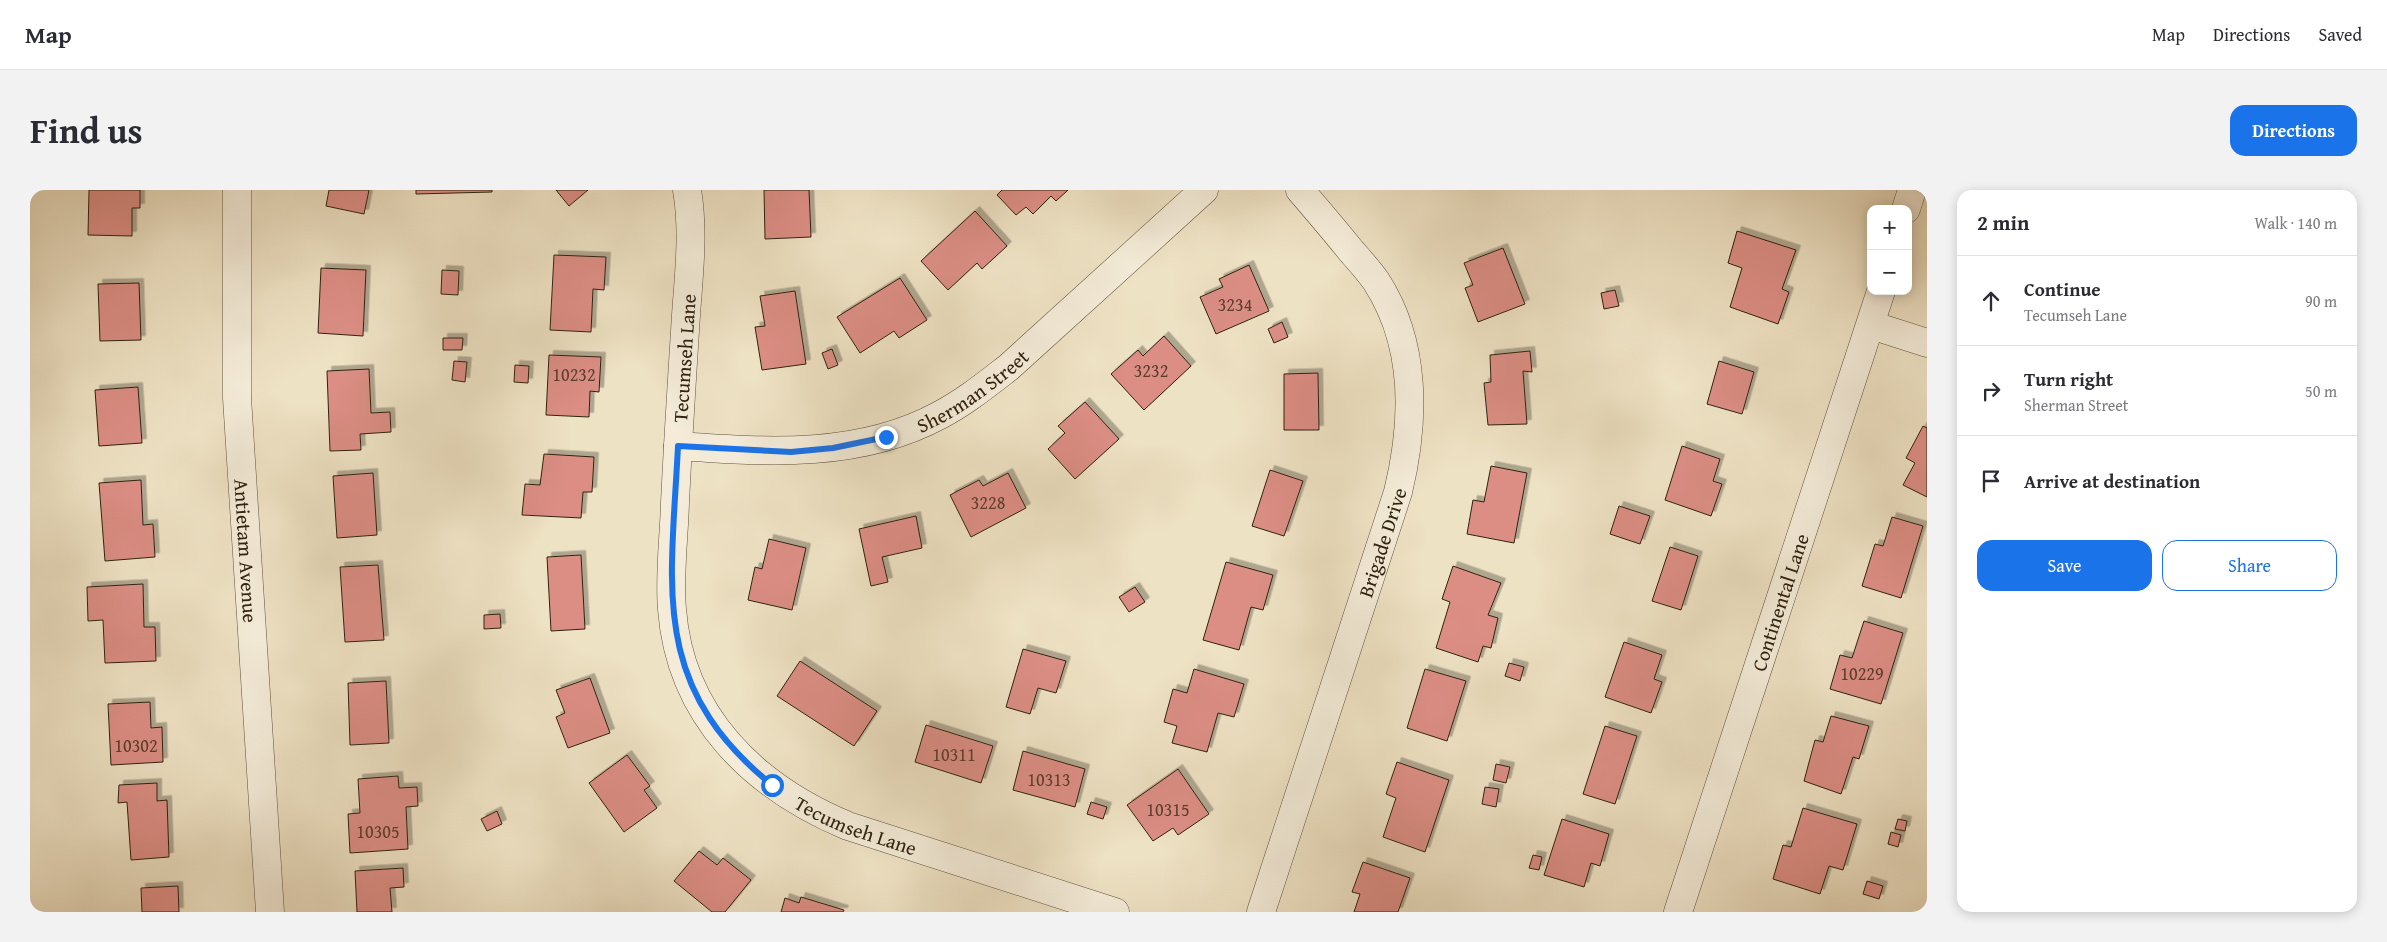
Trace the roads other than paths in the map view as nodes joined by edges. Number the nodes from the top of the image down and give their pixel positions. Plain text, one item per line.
1 (237, 190) edge
2 (687, 190) edge
3 (1204, 190) edge
4 (1300, 190) edge
5 (1912, 190) edge
6 (1907, 205) edge
7 (1880, 295) edge
8 (1871, 325) junction
9 (1927, 343) edge
10 (678, 446) junction
11 (270, 912) edge
12 (1115, 912) edge
13 (1261, 912) edge
14 (1678, 912) edge

1 - 11 street, Antietam Avenue
2 - 10 street, Tecumseh Lane
3 - 10 street, Sherman Street
4 - 13 street, Brigade Drive
5 - 6 street
7 - 8 street, Continental Lane
8 - 9 street
8 - 14 street, Continental Lane
10 - 12 street, Tecumseh Lane

